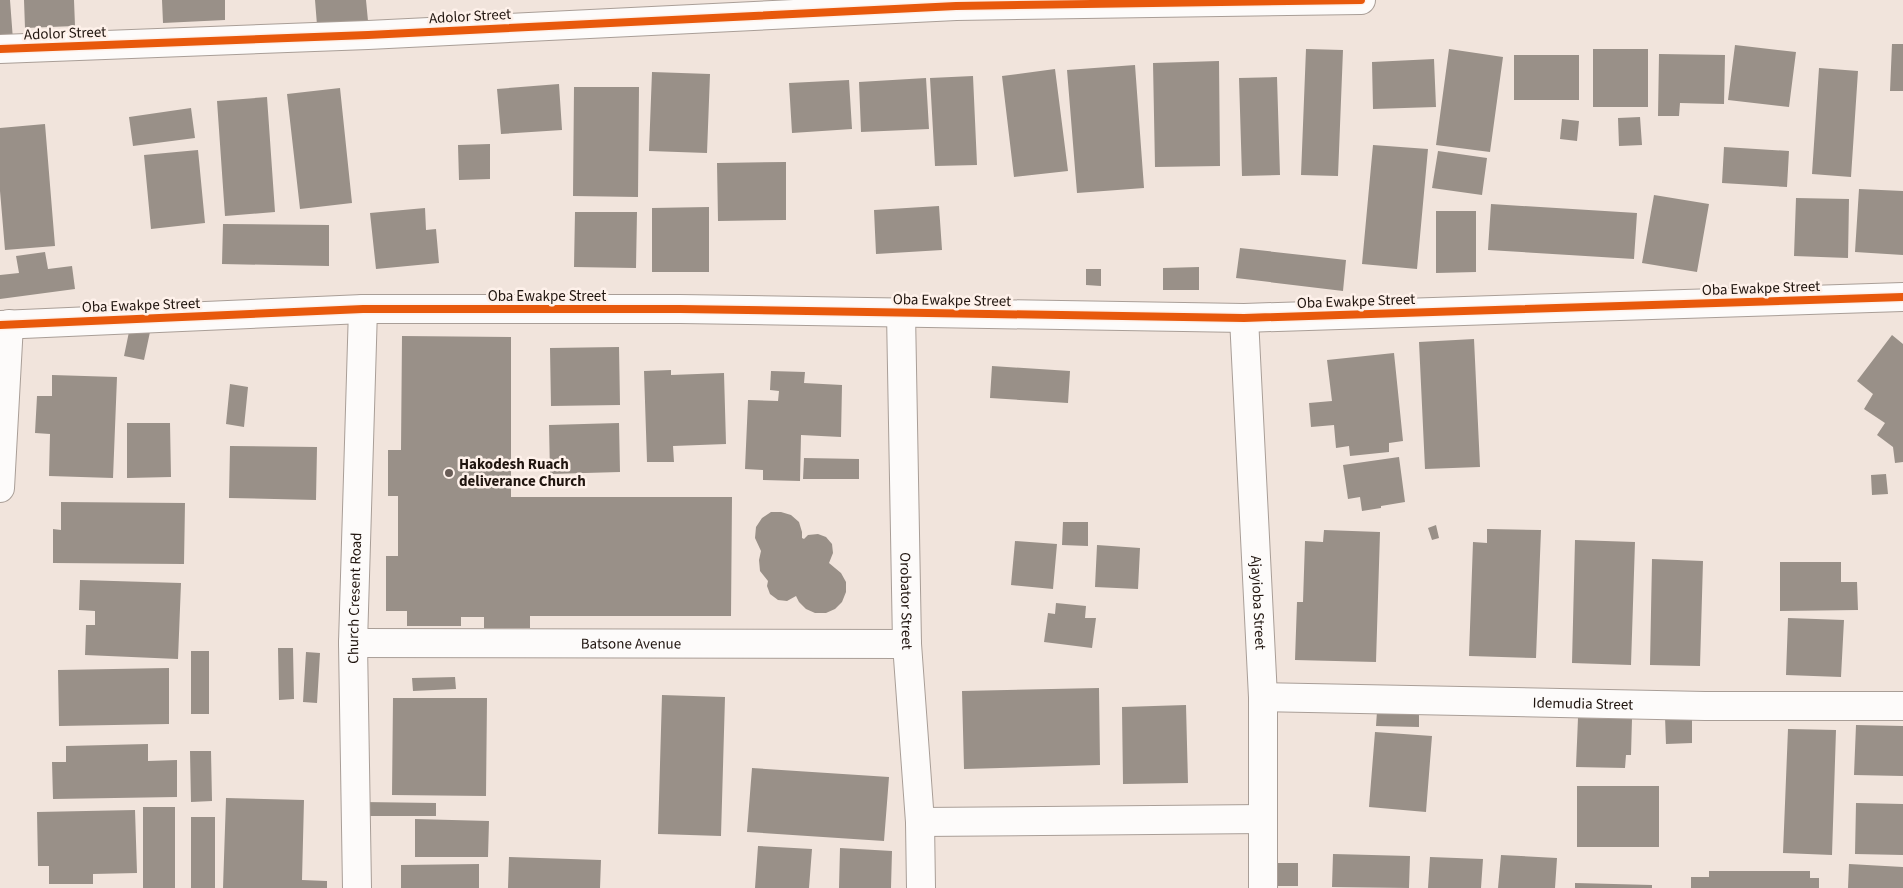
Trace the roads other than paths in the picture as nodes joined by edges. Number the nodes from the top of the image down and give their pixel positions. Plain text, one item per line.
1 (1361, 0) edge
2 (0, 49) edge
3 (1903, 297) edge
4 (363, 309) junction
5 (901, 313) junction
6 (1244, 318) junction
7 (5, 324) edge
8 (0, 488) edge
9 (353, 643) junction
10 (907, 644) junction
11 (1263, 697) junction
12 (1903, 706) edge
13 (1263, 818) junction
14 (920, 822) junction
15 (357, 888) edge
16 (921, 888) edge
17 (1263, 888) edge

1 - 2 street, Adolor Street
3 - 6 street, Oba Ewakpe Street
4 - 5 street, Oba Ewakpe Street
4 - 7 street, Oba Ewakpe Street
4 - 9 street, Church Cresent Road
5 - 6 street, Oba Ewakpe Street
5 - 10 street, Orobator Street
6 - 11 street, Ajayioba Street
7 - 8 street
9 - 10 street, Batsone Avenue
9 - 15 street, Church Cresent Road
10 - 14 street, Orobator Street
11 - 12 street, Idemudia Street
11 - 13 street, Ajayioba Street
13 - 14 street
13 - 17 street, Ajayioba Street
14 - 16 street, Orobator Street

